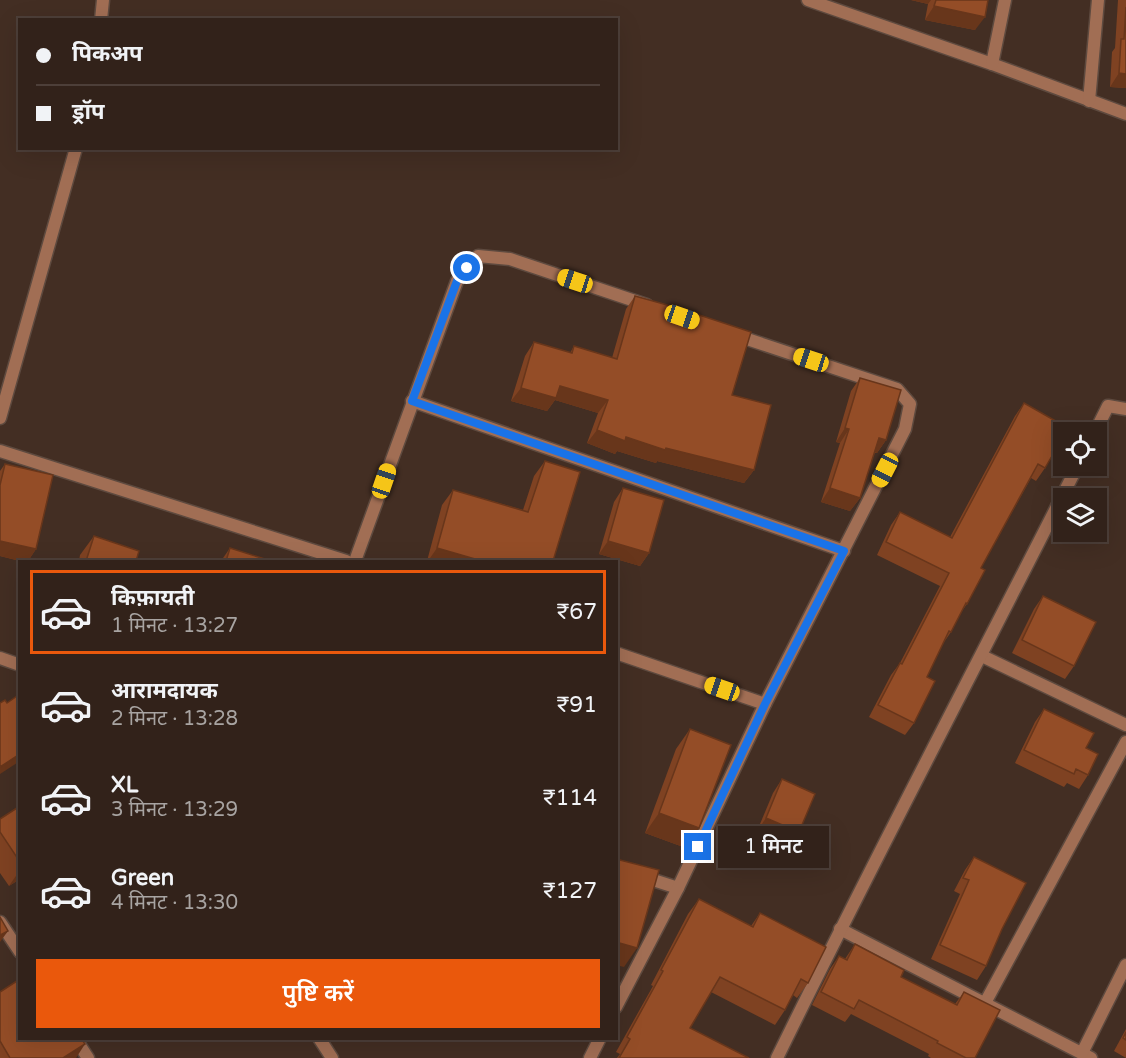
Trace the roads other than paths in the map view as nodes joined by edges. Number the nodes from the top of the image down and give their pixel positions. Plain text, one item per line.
1 (103, 0) edge
2 (808, 0) edge
3 (1005, 0) edge
4 (1098, 0) edge
5 (834, 4) edge
6 (101, 18) edge
7 (992, 64) junction
8 (1089, 101) junction
9 (1126, 114) edge
10 (75, 150) edge
11 (654, 308) edge
12 (720, 330) edge
13 (412, 401) junction
14 (1126, 409) edge
15 (0, 418) edge
16 (1100, 422) edge
17 (0, 451) edge
18 (1072, 476) edge
19 (844, 551) junction
20 (343, 560) edge
21 (355, 560) edge
22 (618, 654) edge
23 (982, 656) junction
24 (0, 658) edge
25 (18, 664) edge
26 (765, 704) junction
27 (1126, 725) edge
28 (1126, 742) edge
29 (618, 869) edge
30 (678, 888) junction
31 (0, 922) edge
32 (840, 929) junction
33 (18, 949) edge
34 (1126, 965) edge
35 (618, 1003) edge
36 (985, 1003) junction
37 (76, 1040) edge
38 (320, 1040) edge
39 (599, 1040) edge
40 (1086, 1056) edge
41 (88, 1058) edge
42 (332, 1058) edge
43 (590, 1058) edge
44 (777, 1058) edge

1 - 6 street
2 - 5 street
3 - 7 street
4 - 8 street
5 - 7 street
7 - 8 street
8 - 9 street
10 - 15 street
11 - 13 street
12 - 19 street
13 - 19 street
13 - 21 street
14 - 16 street
17 - 20 street
18 - 23 street
19 - 26 street
22 - 26 street
23 - 27 street
23 - 32 street
24 - 25 street
26 - 30 street
28 - 36 street
29 - 30 street
30 - 35 street
31 - 33 street
32 - 36 street
32 - 44 street
34 - 40 street
36 - 40 street
37 - 41 street
38 - 42 street
39 - 43 street

